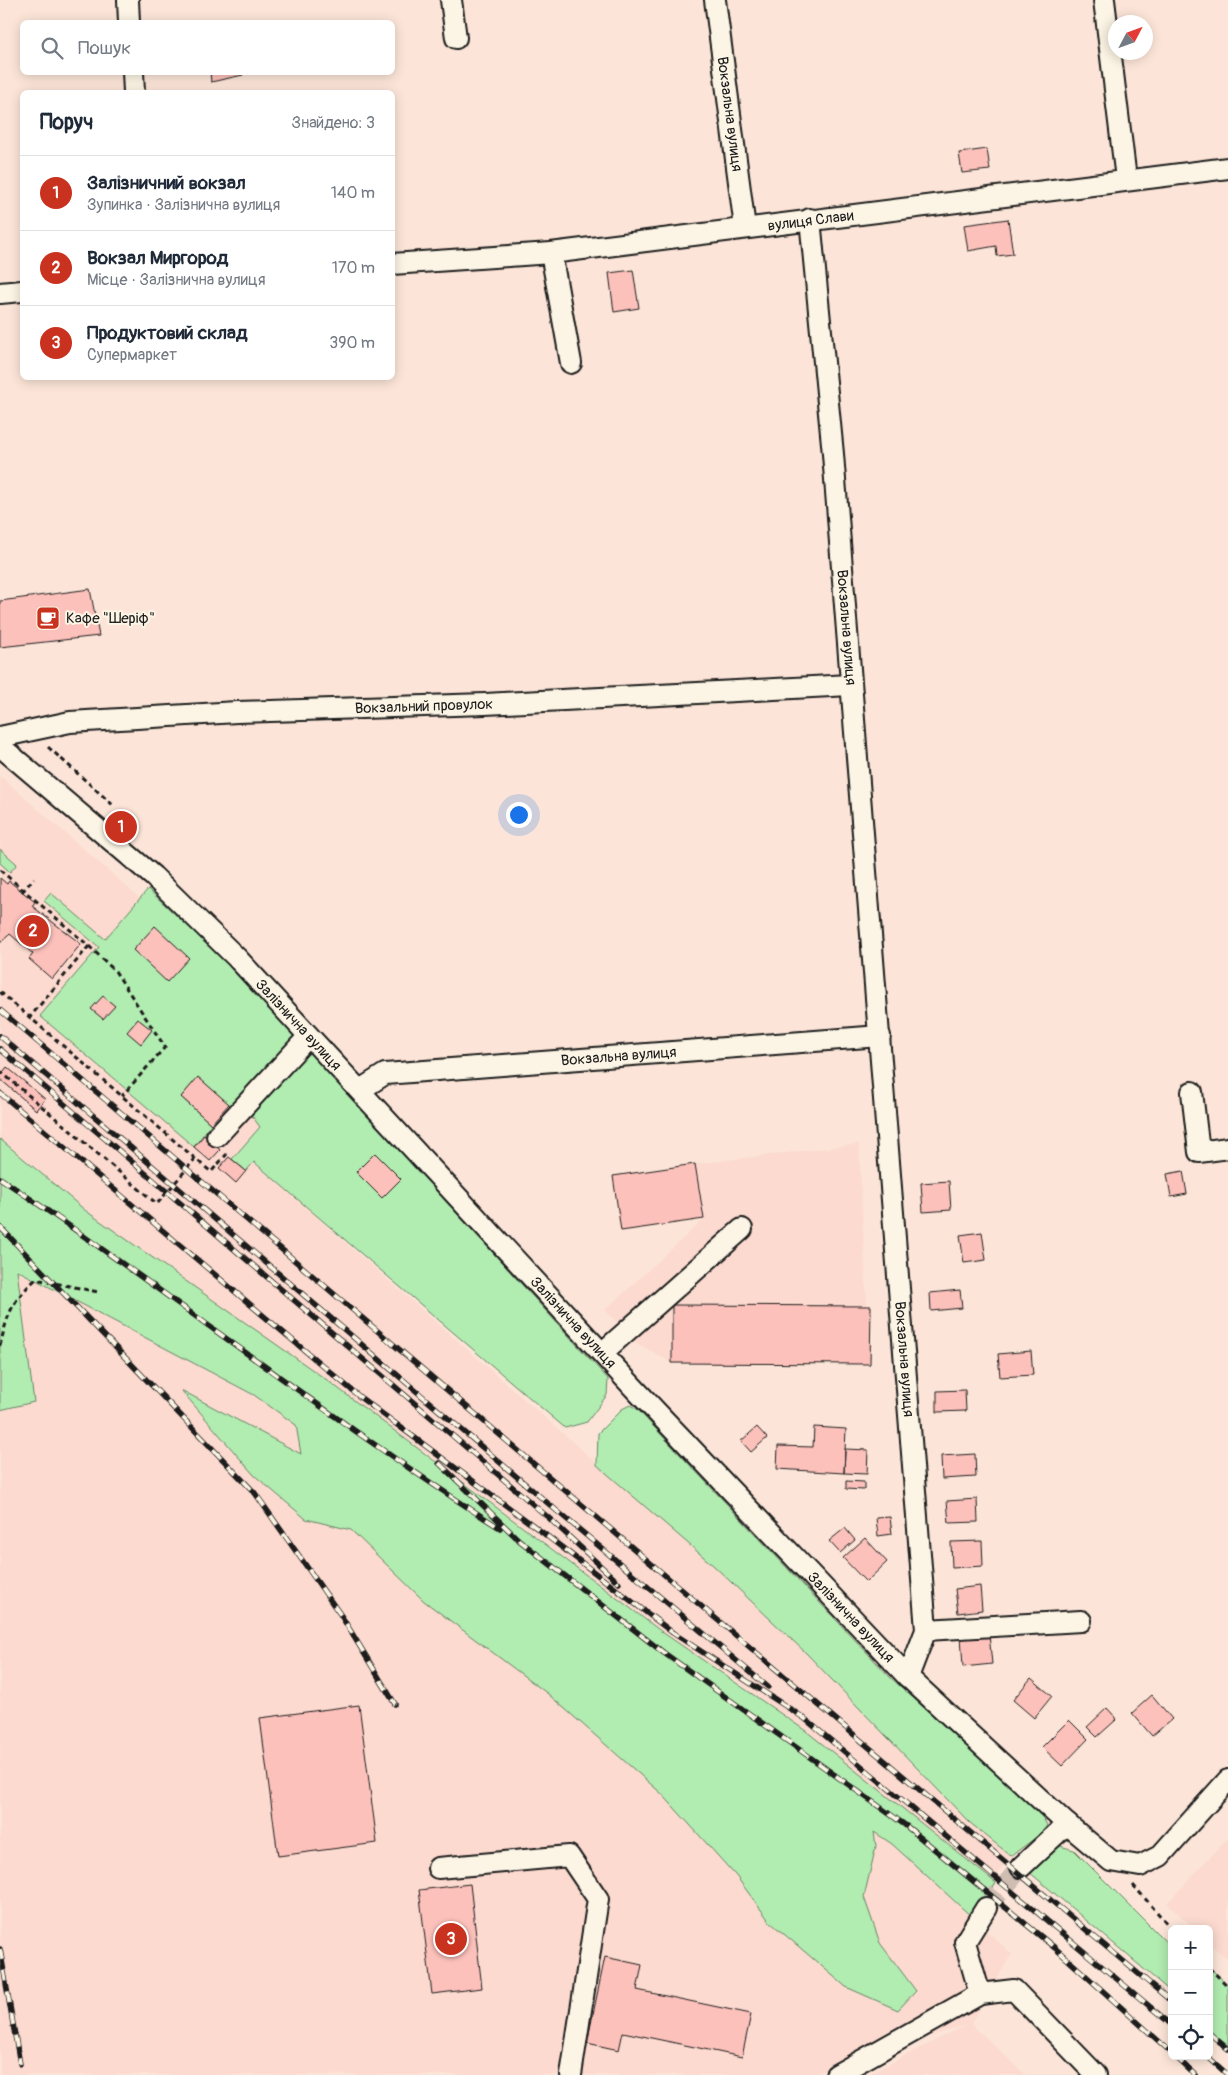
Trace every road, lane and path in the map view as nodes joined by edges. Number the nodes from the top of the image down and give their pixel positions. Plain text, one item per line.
1 (128, 0) edge
2 (452, 0) edge
3 (715, 0) edge
4 (1104, 0) edge
5 (129, 20) edge
6 (456, 38) dead end
7 (133, 75) edge
8 (134, 90) edge
9 (1228, 168) edge
10 (1126, 179) junction
11 (810, 219) junction
12 (745, 228) junction
13 (551, 252) junction
14 (395, 264) edge
15 (20, 292) edge
16 (0, 293) edge
17 (571, 363) dead end
18 (850, 685) junction
19 (24, 733) junction
20 (0, 737) edge
21 (0, 746) edge
22 (113, 805) dead end
23 (0, 870) edge
24 (34, 878) dead end
25 (23, 891) junction
26 (89, 946) junction
27 (0, 992) edge
28 (30, 1017) junction
29 (880, 1036) junction
30 (308, 1037) junction
31 (0, 1071) edge
32 (360, 1090) junction
33 (1192, 1092) dead end
34 (122, 1096) junction
35 (217, 1136) dead end
36 (1228, 1148) edge
37 (742, 1229) dead end
38 (98, 1292) dead end
39 (0, 1346) edge
40 (602, 1353) junction
41 (1080, 1621) dead end
42 (926, 1630) junction
43 (908, 1677) junction
44 (1228, 1780) edge
45 (1067, 1824) junction
46 (1111, 1861) junction
47 (1021, 1867) tunnel mouth
48 (438, 1868) dead end
49 (986, 1908) tunnel mouth
50 (1168, 1925) edge
51 (1211, 1970) edge
52 (1228, 1986) edge
53 (980, 1994) junction
54 (572, 2075) edge
55 (836, 2075) edge
56 (1096, 2075) edge

1 - 5 street
2 - 6 street
3 - 12 street, Вокзальна вулиця
4 - 10 street
7 - 8 street
9 - 10 street, вулиця Слави
10 - 11 street, вулиця Слави
11 - 12 street, вулиця Слави
11 - 18 street, Вокзальна вулиця
12 - 13 street, вулиця Слави
13 - 14 street, вулиця Слави
13 - 17 street
15 - 16 street
18 - 19 street, Вокзальний провулок
18 - 29 street, Вокзальна вулиця
19 - 20 street, Вокзальний провулок
19 - 22 path
21 - 30 street, Залізнична вулиця
23 - 25 path
24 - 25 path
25 - 26 path
26 - 28 path
26 - 34 path
27 - 28 path
28 - 34 path
29 - 32 street, Вокзальна вулиця
29 - 42 street, Вокзальна вулиця
30 - 32 street, Залізнична вулиця
30 - 35 street
31 - 34 path
32 - 40 street, Залізнична вулиця
33 - 36 street
37 - 40 street
38 - 39 path
40 - 43 street, Залізнична вулиця
41 - 42 street
42 - 43 street, Вокзальна вулиця
43 - 45 street, Залізнична вулиця
44 - 46 street
45 - 46 street, Залізнична вулиця
45 - 47 street
46 - 50 path
48 - 54 street
49 - 53 street
51 - 52 path
53 - 55 street
53 - 56 street

